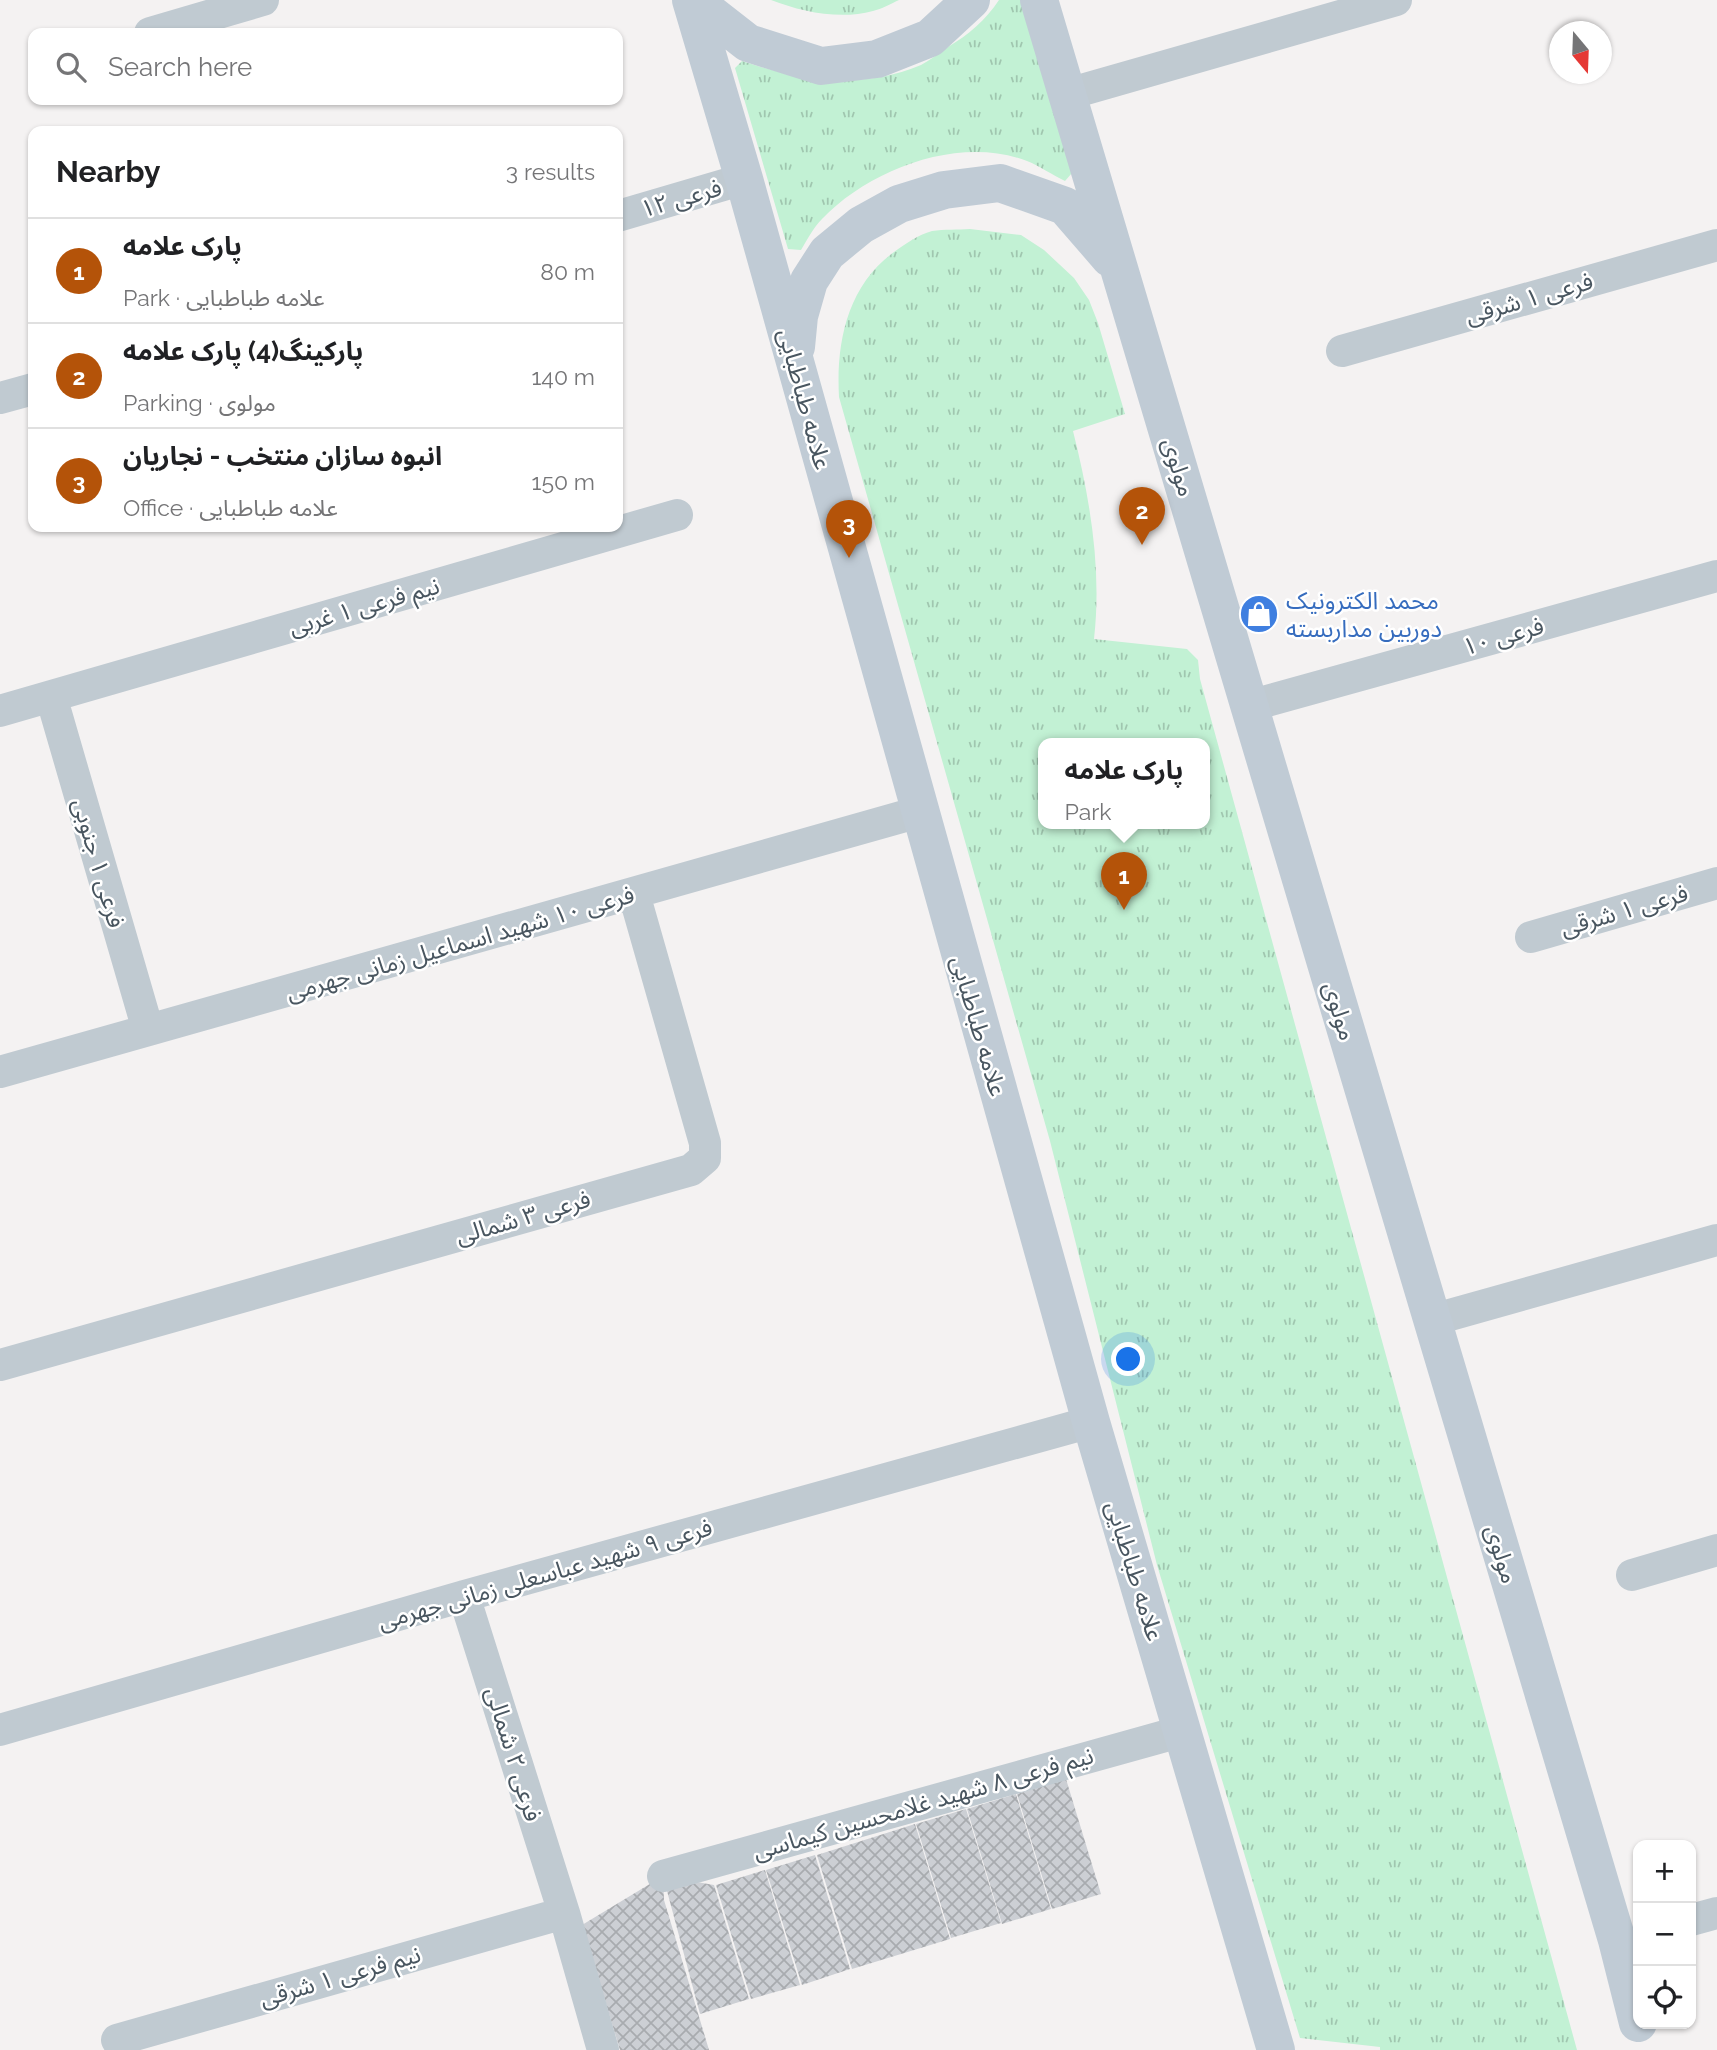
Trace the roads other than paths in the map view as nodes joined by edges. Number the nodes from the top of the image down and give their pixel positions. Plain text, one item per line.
1 (263, 0) edge
2 (692, 0) edge
3 (971, 0) edge
4 (1040, 0) edge
5 (1396, 0) edge
6 (167, 28) edge
7 (1068, 94) junction
8 (744, 179) junction
9 (623, 215) edge
10 (1717, 244) edge
11 (1119, 267) junction
12 (1342, 351) dead end
13 (795, 361) junction
14 (28, 390) edge
15 (0, 398) edge
16 (677, 515) dead end
17 (623, 531) edge
18 (618, 532) edge
19 (1717, 576) edge
20 (51, 696) junction
21 (1250, 706) junction
22 (0, 711) edge
23 (919, 812) junction
24 (1717, 883) edge
25 (634, 894) junction
26 (1531, 937) dead end
27 (148, 1030) junction
28 (0, 1072) edge
29 (1717, 1240) edge
30 (1432, 1320) junction
31 (0, 1365) edge
32 (1091, 1423) junction
33 (1717, 1550) edge
34 (1632, 1575) dead end
35 (464, 1596) junction
36 (0, 1730) edge
37 (1183, 1731) junction
38 (663, 1875) dead end
39 (564, 1913) junction
40 (1717, 1913) edge
41 (1696, 1919) edge
42 (1628, 1938) edge
43 (1633, 1980) edge
44 (1640, 2029) edge
45 (117, 2040) dead end
46 (1267, 2048) edge
47 (603, 2050) edge
48 (1645, 2050) edge

1 - 6 street
2 - 3 street
2 - 8 street, علامه طباطبایی
4 - 7 street, مولوی
5 - 7 street
7 - 11 street, مولوی
8 - 9 street, فرعی ۱۲
8 - 13 street, علامه طباطبایی
10 - 12 street, فرعی ۱ شرقی
11 - 13 street
11 - 21 street, مولوی
13 - 23 street, علامه طباطبایی
14 - 15 street
16 - 17 street, نیم فرعی ۱ غربی
18 - 20 street, نیم فرعی ۱ غربی
19 - 21 street, فرعی ۱۰
20 - 22 street
20 - 27 street, فرعی ۱ جنوبی
21 - 30 street, مولوی
23 - 25 street, فرعی ۱۰ شهید اسماعیل زمانی جهرمی
23 - 32 street, علامه طباطبایی
24 - 26 street, فرعی ۱ شرقی
25 - 27 street, فرعی ۱۰ شهید اسماعیل زمانی جهرمی
25 - 31 street, فرعی ۳ شمالی
27 - 28 street, فرعی ۱۰ شهید اسماعیل زمانی جهرمی
29 - 30 street
30 - 42 street, مولوی
32 - 35 street, فرعی ۹ شهید عباسعلی زمانی جهرمی
32 - 37 street, علامه طباطبایی
33 - 34 street
35 - 36 street, فرعی ۹ شهید عباسعلی زمانی جهرمی
35 - 39 street, فرعی ۲ شمالی
37 - 38 street, نیم فرعی ۸ شهید غلامحسین کیماسی
37 - 46 street, علامه طباطبایی
39 - 45 street, نیم فرعی ۱ شرقی
39 - 47 street, فرعی ۲ شمالی
40 - 41 street
42 - 43 street, مولوی
44 - 48 street, مولوی

